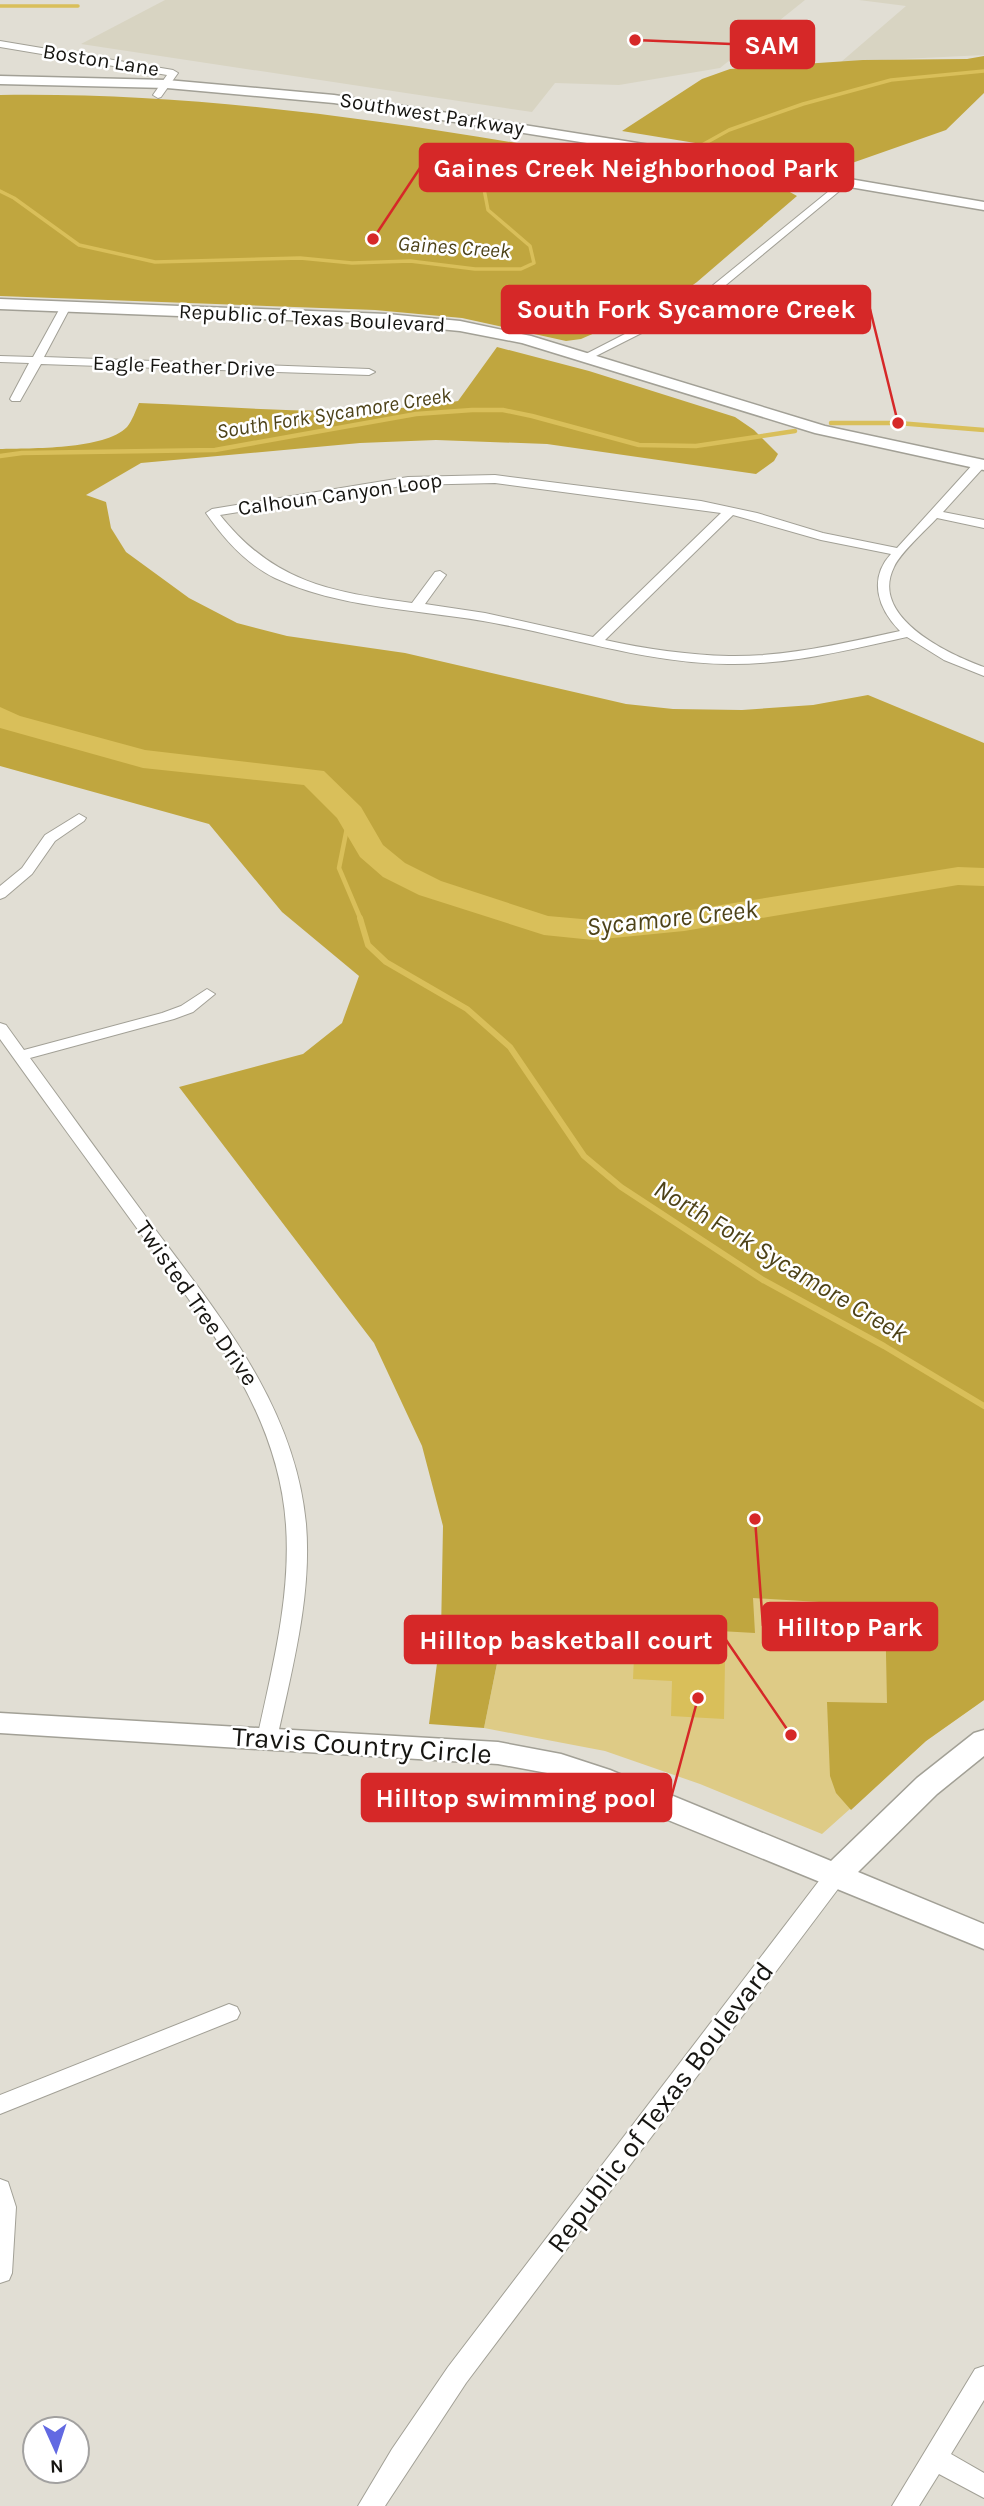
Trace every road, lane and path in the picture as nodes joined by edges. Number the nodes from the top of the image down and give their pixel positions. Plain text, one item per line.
1 (0, 44) edge
2 (0, 80) edge
3 (162, 90) junction
4 (0, 92) edge
5 (357, 115) junction
6 (487, 123) junction
7 (845, 181) junction
8 (832, 191) junction
9 (984, 206) edge
10 (984, 218) edge
11 (0, 304) edge
12 (65, 308) junction
13 (586, 358) junction
14 (0, 359) edge
15 (36, 360) junction
16 (369, 372) dead end
17 (16, 399) dead end
18 (982, 465) edge
19 (730, 511) junction
20 (934, 514) junction
21 (984, 524) edge
22 (900, 552) junction
23 (440, 575) dead end
24 (416, 607) junction
25 (909, 633) junction
26 (596, 642) junction
27 (984, 672) edge
28 (79, 818) dead end
29 (0, 894) edge
30 (207, 994) dead end
31 (0, 1028) edge
32 (20, 1056) junction
33 (0, 1723) edge
34 (267, 1739) junction
35 (984, 1740) edge
36 (836, 1875) junction
37 (984, 1937) edge
38 (229, 2013) dead end
39 (0, 2105) edge
40 (0, 2189) edge
41 (0, 2273) edge
42 (984, 2377) edge
43 (935, 2458) junction
44 (984, 2486) edge
45 (371, 2506) edge
46 (905, 2506) edge

1 - 3 street, Boston Lane
2 - 3 main road, Southwest Parkway
3 - 4 main road, Southwest Parkway
3 - 5 main road, Southwest Parkway
3 - 6 main road, Southwest Parkway
5 - 6 main road
5 - 8 main road, Southwest Parkway
6 - 7 main road, Southwest Parkway
7 - 8 street
7 - 9 main road, Southwest Parkway
8 - 10 main road, Southwest Parkway
8 - 13 street
11 - 12 main road, Republic of Texas Boulevard
12 - 13 main road, Republic of Texas Boulevard
12 - 15 street
13 - 18 main road, Republic of Texas Boulevard
14 - 15 street, Eagle Feather Drive
15 - 16 street, Eagle Feather Drive
15 - 17 street
18 - 20 street
19 - 22 street, Calhoun Canyon Loop
19 - 24 street, Calhoun Canyon Loop
19 - 26 street
20 - 21 street
20 - 22 street
22 - 25 street
23 - 24 street
24 - 26 street, Calhoun Canyon Loop
25 - 26 street, Calhoun Canyon Loop
25 - 27 street
28 - 29 street
30 - 32 street
31 - 32 street, Twisted Tree Drive
32 - 34 street, Twisted Tree Drive
33 - 34 main road, Travis Country Circle
34 - 36 main road, Travis Country Circle
35 - 36 main road, Republic of Texas Boulevard
36 - 37 main road, Travis Country Circle
36 - 45 street, Republic of Texas Boulevard
38 - 39 street
40 - 41 street
42 - 43 street
43 - 44 street
43 - 46 street

